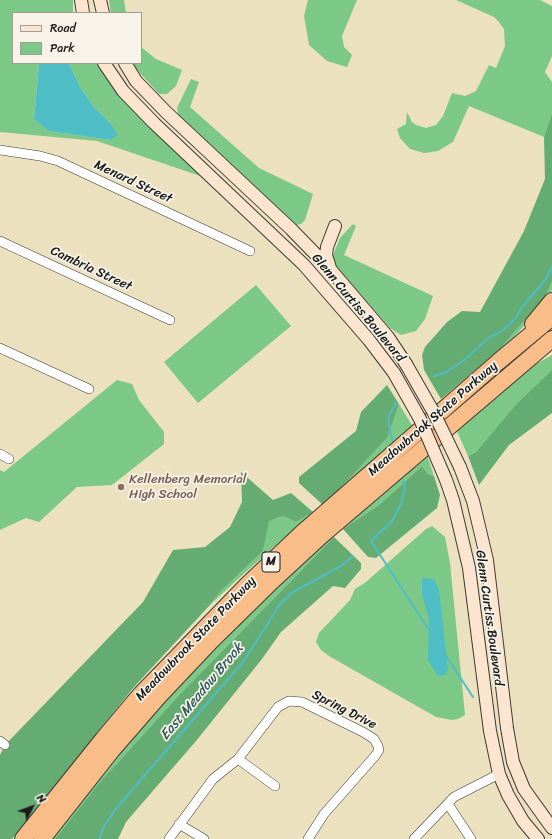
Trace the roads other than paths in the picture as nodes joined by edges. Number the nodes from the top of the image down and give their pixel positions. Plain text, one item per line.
1 (81, 0) edge
2 (100, 0) edge
3 (83, 12) edge
4 (103, 12) edge
5 (105, 64) edge
6 (126, 64) edge
7 (0, 150) edge
8 (336, 226) dead end
9 (0, 241) edge
10 (250, 251) dead end
11 (330, 269) junction
12 (552, 301) edge
13 (347, 315) junction
14 (552, 317) edge
15 (170, 320) dead end
16 (377, 324) junction
17 (552, 339) edge
18 (0, 348) edge
19 (515, 348) junction
20 (552, 350) edge
21 (527, 361) junction
22 (89, 389) dead end
23 (0, 454) edge
24 (9, 459) dead end
25 (238, 759) junction
26 (499, 774) junction
27 (275, 786) dead end
28 (448, 804) junction
29 (179, 824) junction
30 (552, 828) edge
31 (23, 839) edge
32 (42, 839) edge
33 (169, 839) edge
34 (204, 839) edge
35 (308, 839) edge
36 (414, 839) edge
37 (471, 839) edge
38 (538, 839) edge

1 - 3 main road
2 - 4 main road
5 - 13 main road, Glenn Curtiss Boulevard
6 - 11 main road, Glenn Curtiss Boulevard
7 - 10 street, Menard Street
8 - 11 main road
9 - 15 street, Cambria Street
11 - 16 main road, Glenn Curtiss Boulevard
12 - 19 highway
13 - 16 main road
13 - 26 main road, Glenn Curtiss Boulevard, bridge
14 - 19 highway, Meadowbrook State Parkway / M
16 - 30 main road, Glenn Curtiss Boulevard, bridge
17 - 21 highway, Meadowbrook State Parkway / M
18 - 22 street
19 - 31 highway, Meadowbrook State Parkway / M
20 - 21 highway
21 - 32 highway, Meadowbrook State Parkway / M
23 - 24 street
25 - 27 street
25 - 29 street, Spring Drive
25 - 35 street, Spring Drive
26 - 28 street
26 - 38 main road, Glenn Curtiss Boulevard
28 - 36 street
28 - 37 street
29 - 33 street, Spring Drive
29 - 34 street

